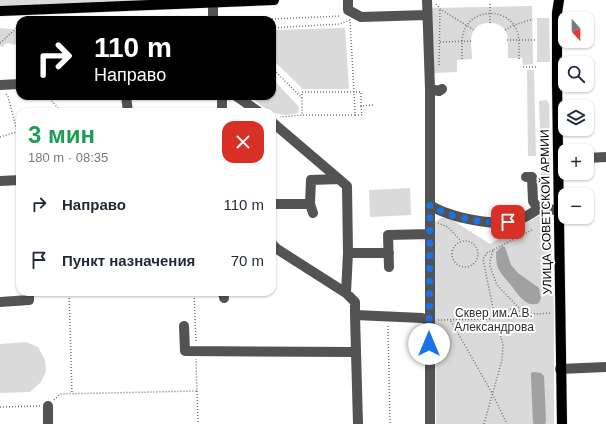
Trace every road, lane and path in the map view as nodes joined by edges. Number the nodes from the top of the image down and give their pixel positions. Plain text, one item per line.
1 (274, 0) edge
2 (348, 0) edge
3 (559, 0) edge
4 (431, 2) edge
5 (490, 2) dead end
6 (212, 3) junction
7 (0, 11) edge
8 (490, 13) junction
9 (340, 15) dead end
10 (427, 15) junction
11 (213, 16) edge
12 (276, 19) edge
13 (533, 19) dead end
14 (490, 23) dead end
15 (467, 25) junction
16 (514, 25) junction
17 (276, 28) edge
18 (16, 29) edge
19 (474, 30) dead end
20 (504, 30) dead end
21 (507, 40) dead end
22 (519, 40) junction
23 (535, 40) dead end
24 (462, 41) junction
25 (472, 41) dead end
26 (439, 42) dead end
27 (0, 43) edge
28 (462, 59) dead end
29 (519, 59) dead end
30 (523, 67) dead end
31 (536, 67) dead end
32 (276, 72) edge
33 (16, 85) edge
34 (2, 89) edge
35 (430, 89) junction
36 (442, 89) dead end
37 (354, 92) junction
38 (302, 98) junction
39 (51, 100) edge
40 (242, 100) edge
41 (373, 105) dead end
42 (361, 106) junction
43 (58, 108) edge
44 (253, 108) edge
45 (302, 115) junction
46 (355, 115) junction
47 (276, 119) edge
48 (16, 128) edge
49 (16, 132) edge
50 (0, 137) edge
51 (561, 144) edge
52 (606, 157) edge
53 (594, 158) edge
54 (526, 177) dead end
55 (338, 179) junction
56 (16, 180) edge
57 (0, 181) edge
58 (276, 205) edge
59 (430, 205) junction
60 (538, 209) junction
61 (558, 210) edge
62 (560, 224) edge
63 (532, 230) dead end
64 (430, 234) junction
65 (276, 248) edge
66 (494, 250) junction
67 (348, 253) junction
68 (389, 253) junction
69 (478, 257) junction
70 (482, 259) junction
71 (389, 267) dead end
72 (346, 293) junction
73 (29, 296) edge
74 (69, 296) edge
75 (194, 296) edge
76 (0, 302) edge
77 (523, 312) junction
78 (554, 312) dead end
79 (494, 313) dead end
80 (502, 313) dead end
81 (355, 315) junction
82 (388, 316) junction
83 (429, 320) junction
84 (492, 320) dead end
85 (450, 321) junction
86 (497, 322) dead end
87 (184, 326) dead end
88 (196, 351) junction
89 (356, 352) junction
90 (606, 368) edge
91 (560, 369) junction
92 (197, 391) junction
93 (492, 393) junction
94 (72, 394) junction
95 (48, 406) junction
96 (0, 408) edge
97 (48, 424) edge
98 (198, 424) edge
99 (358, 424) edge
100 (390, 424) edge
101 (430, 424) edge
102 (484, 424) edge
103 (507, 424) edge
104 (562, 424) edge

1 - 6 main road
2 - 10 street
3 - 51 main road, УЛИЦА СОВЕТСКОЙ АРМИИ
4 - 10 street
4 - 15 path
5 - 8 path
6 - 7 main road
6 - 11 street
8 - 14 path
8 - 15 path
8 - 16 path
9 - 12 path
10 - 35 street
13 - 16 path
15 - 19 path
15 - 24 path
16 - 20 path
16 - 22 path
17 - 37 path
18 - 27 path
21 - 22 path
22 - 23 path
22 - 29 path
24 - 25 path
24 - 26 path
24 - 28 path
30 - 31 path
32 - 38 path
33 - 34 street
34 - 48 path
35 - 36 street
35 - 59 street
37 - 38 path
37 - 42 path
37 - 46 path
38 - 45 path
39 - 43 path
40 - 44 street
41 - 42 path
42 - 46 path
45 - 46 path
45 - 47 path
47 - 55 street
49 - 50 path
52 - 53 street
54 - 60 street
55 - 58 street
55 - 67 street
56 - 57 street
59 - 60 street
59 - 64 street
60 - 61 street
62 - 91 main road, УЛИЦА СОВЕТСКОЙ АРМИИ
63 - 66 path
64 - 68 street
64 - 83 street
65 - 72 street
66 - 70 path
66 - 77 path
67 - 68 street
67 - 72 street
68 - 71 street
69 - 69 path
69 - 70 path
70 - 79 path
72 - 81 street
73 - 76 street
74 - 94 path
75 - 88 path
77 - 78 path
77 - 80 path
81 - 82 street
81 - 89 street
82 - 83 street
82 - 100 path
83 - 85 path
83 - 101 street
84 - 85 path
85 - 93 path
86 - 93 path
87 - 88 street
88 - 89 street
88 - 92 path
89 - 99 street
90 - 91 street
91 - 104 main road, УЛИЦА СОВЕТСКОЙ АРМИИ
92 - 94 path
92 - 98 path
93 - 102 path
93 - 103 path
94 - 95 path
95 - 96 path
95 - 97 street

